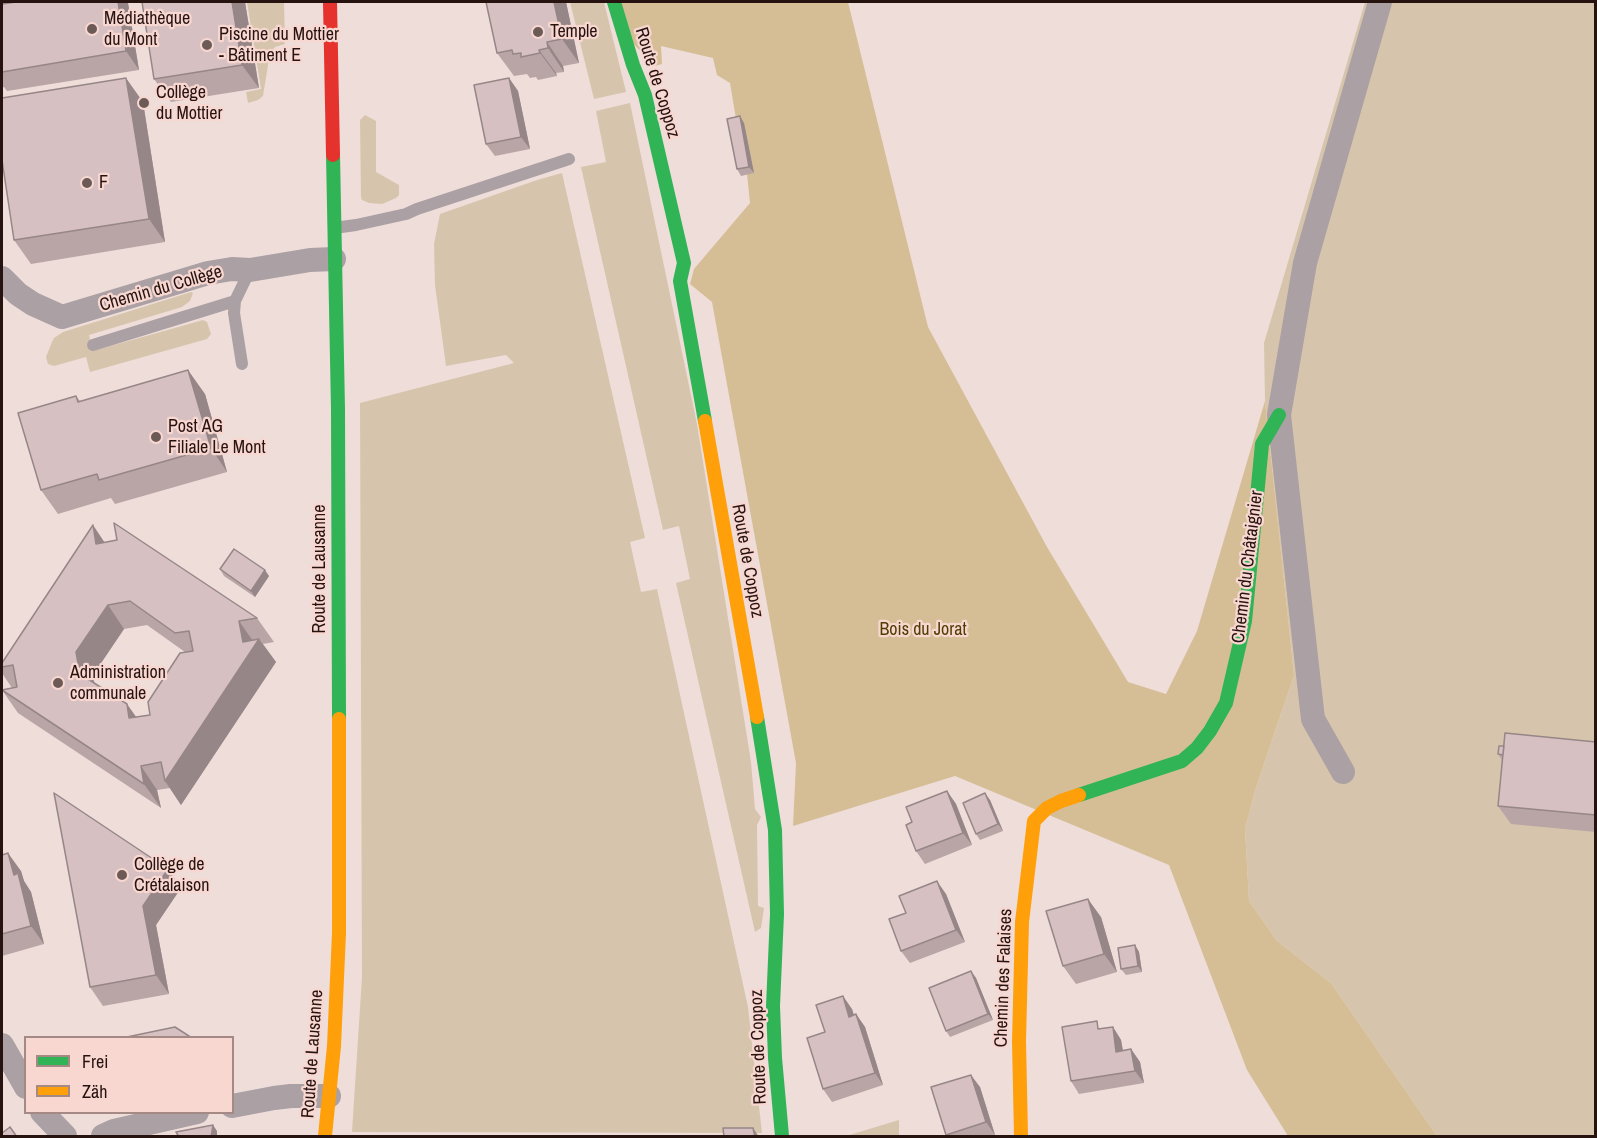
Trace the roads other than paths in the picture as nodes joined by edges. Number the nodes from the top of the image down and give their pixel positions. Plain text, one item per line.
1 (330, 2) edge
2 (614, 2) edge
3 (1380, 2) edge
4 (569, 159) dead end
5 (333, 228) junction
6 (334, 260) junction
7 (249, 270) junction
8 (2, 278) edge
9 (235, 301) junction
10 (93, 345) dead end
11 (242, 364) dead end
12 (1279, 415) junction
13 (1343, 771) dead end
14 (1034, 821) joint
15 (2, 1045) edge
16 (24, 1084) edge
17 (329, 1096) junction
18 (234, 1106) edge
19 (43, 1114) edge
20 (192, 1114) edge
21 (65, 1137) edge
22 (103, 1137) edge
23 (325, 1137) edge
24 (782, 1137) edge
25 (1021, 1137) edge

1 - 5 street, Route de Lausanne
2 - 24 street, Route de Coppoz
3 - 12 street, Chemin du Châtaignier
4 - 5 lane
5 - 6 street, Route de Lausanne
6 - 7 street, Chemin du Collège
6 - 17 street, Route de Lausanne
7 - 8 street, Chemin du Collège
7 - 9 lane
9 - 10 lane
9 - 11 lane
12 - 13 street, Chemin du Châtaignier
12 - 14 street, Chemin du Châtaignier
14 - 25 street, Chemin des Falaises
15 - 16 street
17 - 18 street
17 - 23 street, Route de Lausanne
19 - 21 street
20 - 22 street

